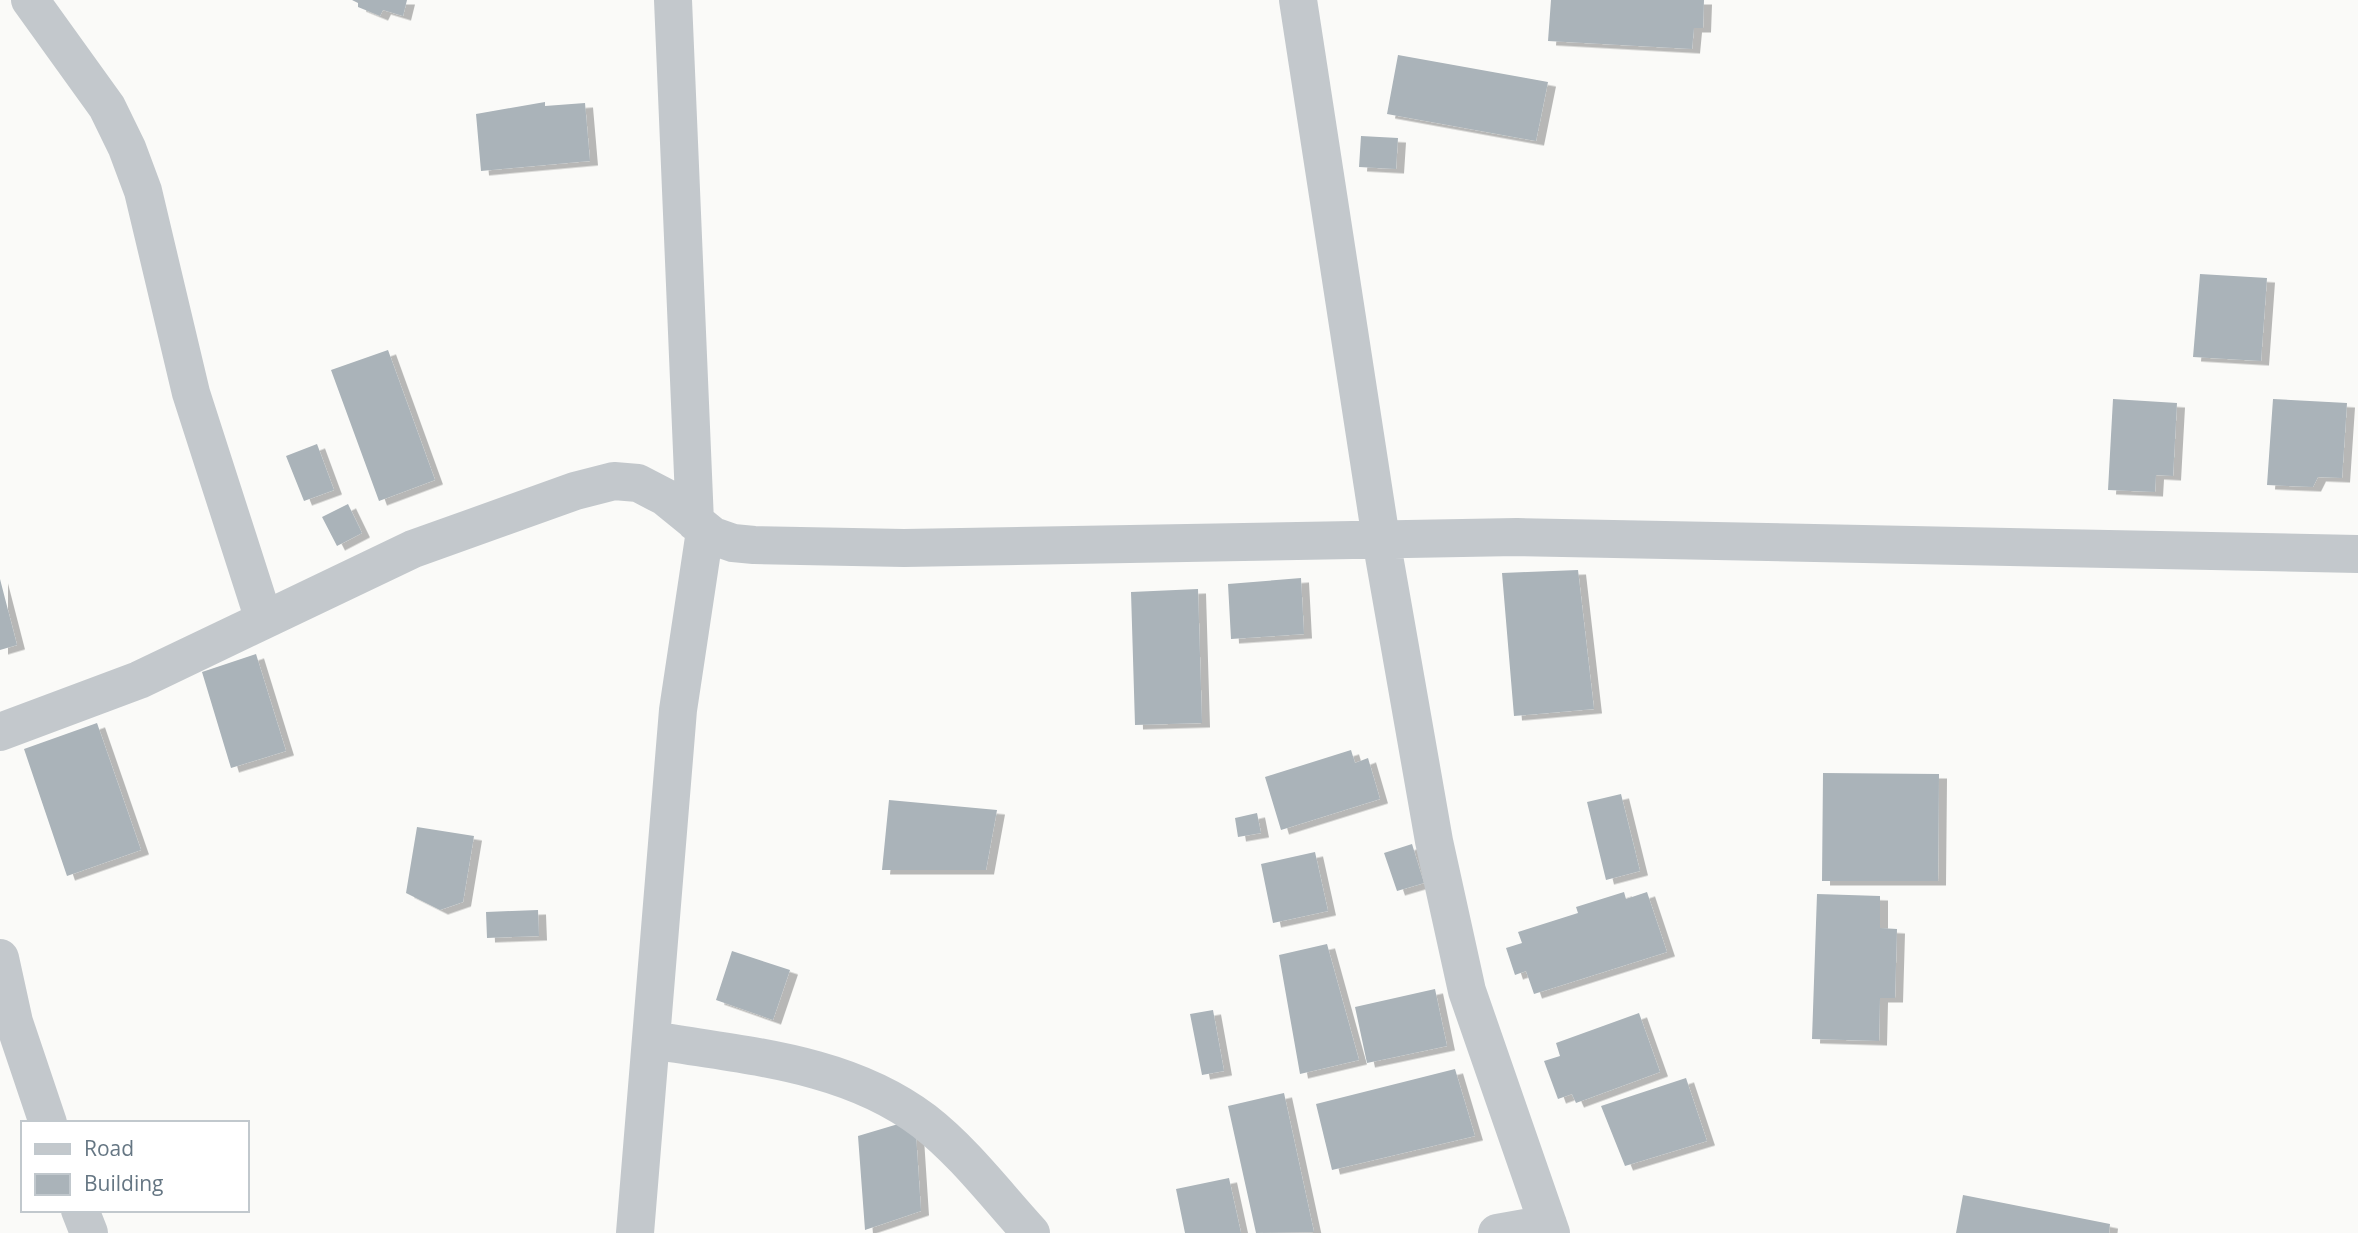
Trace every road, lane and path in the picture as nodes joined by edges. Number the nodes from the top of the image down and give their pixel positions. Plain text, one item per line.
1 (30, 0) edge
2 (673, 0) edge
3 (1298, 0) edge
4 (700, 527) junction
5 (1381, 540) junction
6 (2358, 554) edge
7 (264, 621) junction
8 (0, 732) edge
9 (0, 958) edge
10 (652, 1040) junction
11 (47, 1121) edge
12 (81, 1212) edge
13 (1549, 1229) edge
14 (89, 1233) edge
15 (635, 1233) edge
16 (1031, 1233) edge
17 (1497, 1233) edge

1 - 7 street
2 - 4 street
3 - 5 street
4 - 5 street
4 - 7 street
4 - 10 street
5 - 6 street
5 - 13 street
7 - 8 street
9 - 11 street
10 - 15 street
10 - 16 street
12 - 14 street
13 - 17 street

